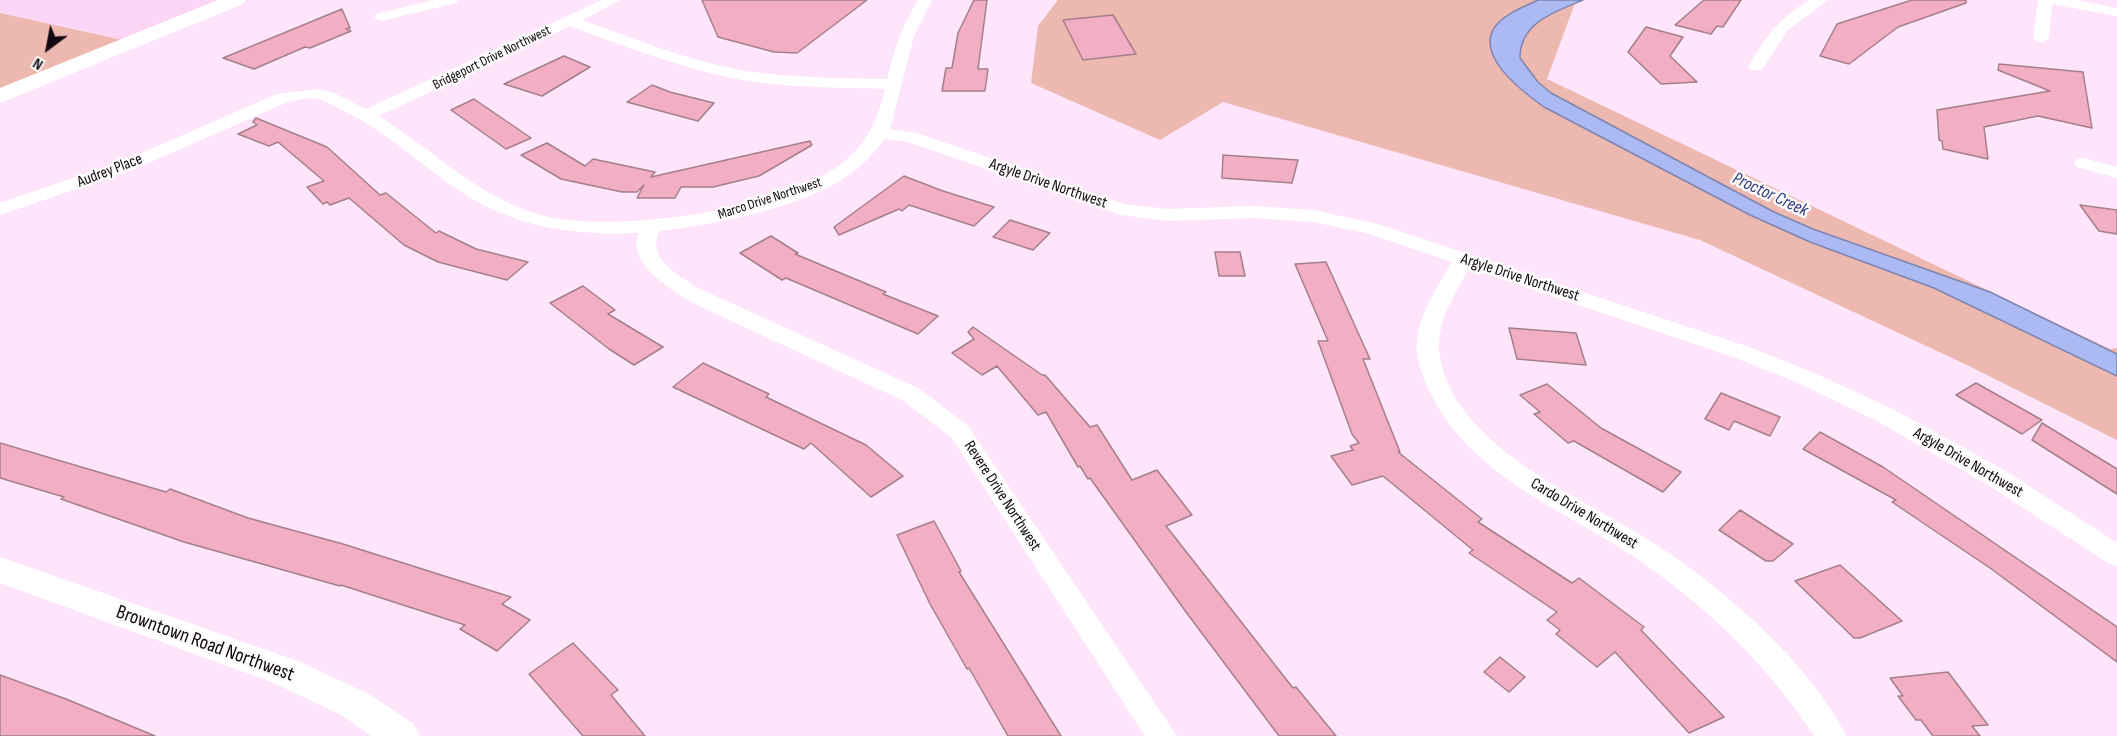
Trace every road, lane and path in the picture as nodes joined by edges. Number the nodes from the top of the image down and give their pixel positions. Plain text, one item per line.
1 (236, 0) edge
2 (451, 0) edge
3 (614, 0) edge
4 (925, 0) edge
5 (1821, 0) edge
6 (2045, 0) edge
7 (2054, 0) edge
8 (2117, 12) edge
9 (381, 17) dead end
10 (570, 21) junction
11 (2041, 38) dead end
12 (1756, 67) dead end
13 (893, 84) junction
14 (0, 96) edge
15 (368, 115) junction
16 (218, 126) joint
17 (880, 133) junction
18 (2083, 163) dead end
19 (2117, 172) edge
20 (0, 209) edge
21 (651, 227) junction
22 (1464, 259) junction
23 (2117, 556) edge
24 (0, 570) edge
25 (401, 736) edge
26 (1161, 736) edge
27 (1831, 736) edge

1 - 14 main road
2 - 9 street
3 - 10 street, Bridgeport Drive Northwest
4 - 13 street, Marco Drive Northwest
5 - 12 street
6 - 11 street
7 - 8 street
10 - 13 street
10 - 15 street, Bridgeport Drive Northwest
13 - 17 street, Marco Drive Northwest
15 - 16 street, Marco Drive Northwest
15 - 21 street, Marco Drive Northwest
16 - 20 street, Audrey Place
17 - 21 street, Marco Drive Northwest
17 - 22 street, Argyle Drive Northwest
18 - 19 street
21 - 26 street, Revere Drive Northwest
22 - 23 street, Argyle Drive Northwest
22 - 27 street, Cardo Drive Northwest
24 - 25 street, Browntown Road Northwest

